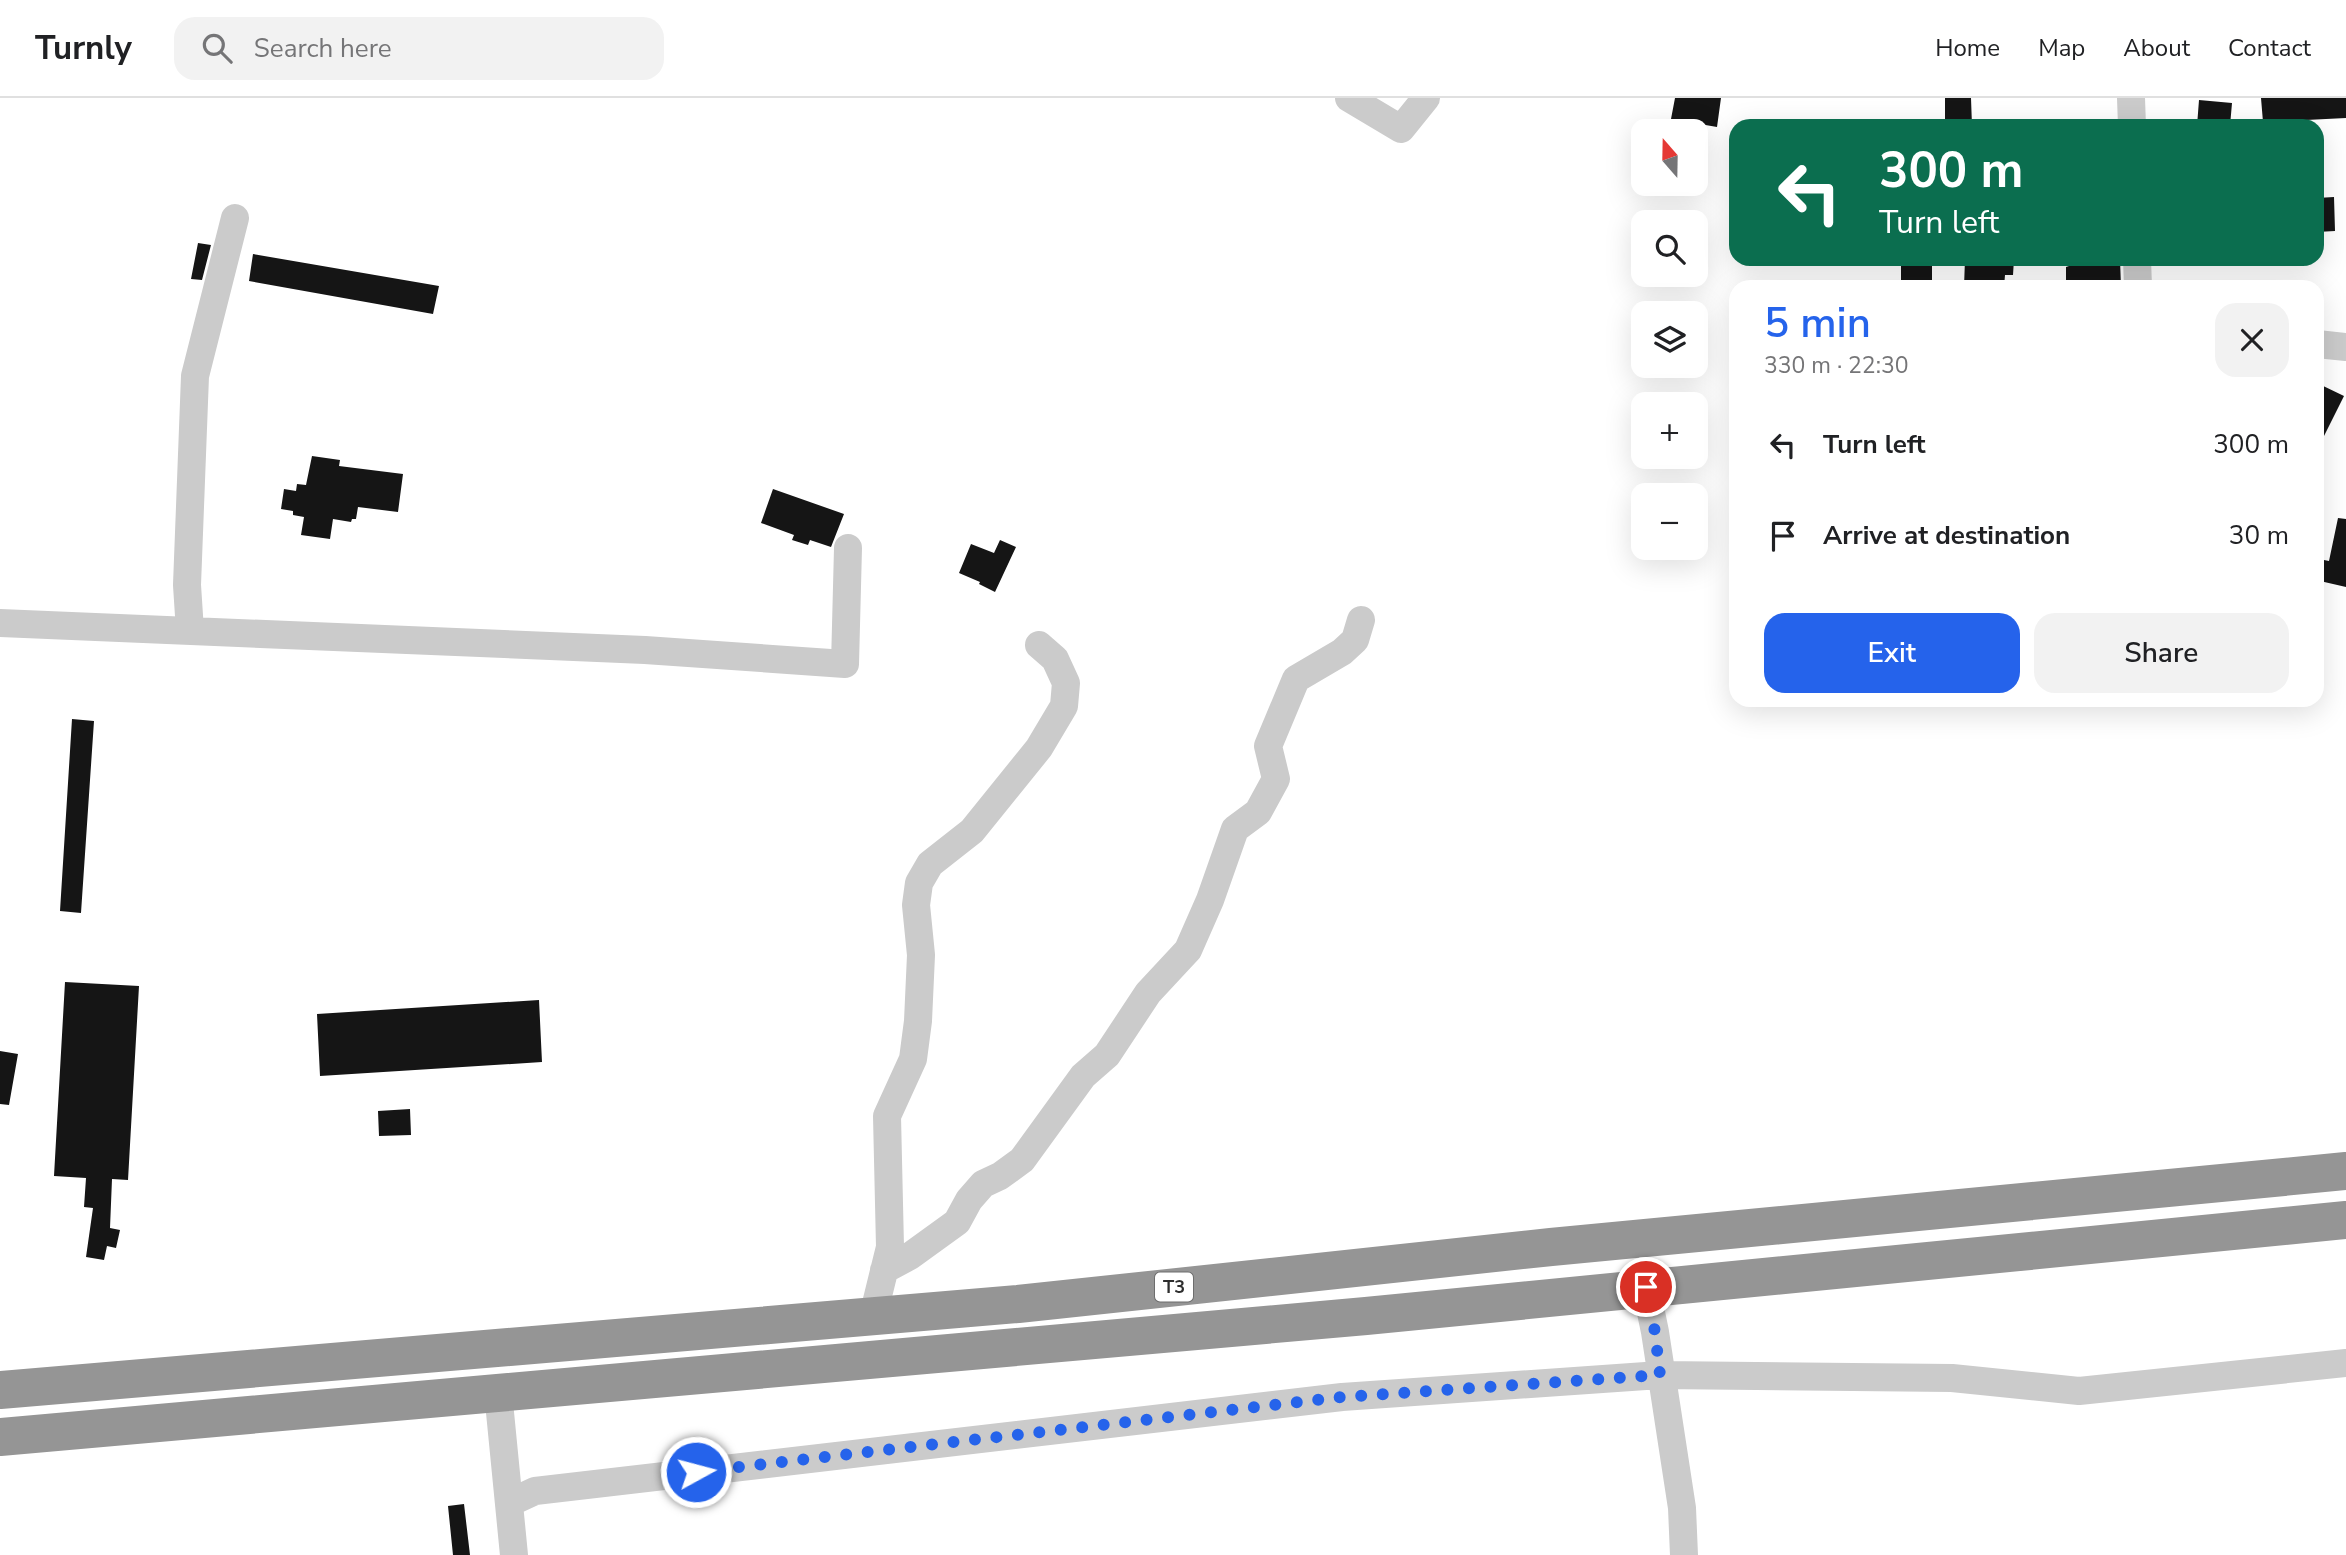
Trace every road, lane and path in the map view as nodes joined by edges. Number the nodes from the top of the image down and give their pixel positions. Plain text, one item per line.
1 (1349, 98) edge
2 (1426, 98) edge
3 (2131, 98) edge
4 (2132, 119) edge
5 (235, 218) dead end
6 (2324, 344) edge
7 (2346, 346) edge
8 (848, 548) dead end
9 (1361, 620) dead end
10 (0, 623) edge
11 (190, 631) junction
12 (1039, 645) dead end
13 (2346, 1171) edge
14 (2346, 1220) edge
15 (884, 1270) junction
16 (1646, 1287) junction
17 (873, 1316) junction
18 (2346, 1363) edge
19 (1660, 1375) junction
20 (0, 1390) edge
21 (498, 1392) junction
22 (0, 1437) edge
23 (509, 1503) junction
24 (514, 1555) edge
25 (1684, 1555) edge

1 - 2 street
3 - 4 street
5 - 11 street
6 - 7 street
8 - 11 street
9 - 15 street
10 - 11 street
12 - 15 street
13 - 17 highway, T3
14 - 16 highway
15 - 17 street
16 - 19 street
16 - 21 highway
17 - 20 highway, T3
18 - 19 street
19 - 23 street
19 - 25 street
21 - 22 highway
21 - 23 street
23 - 24 street

